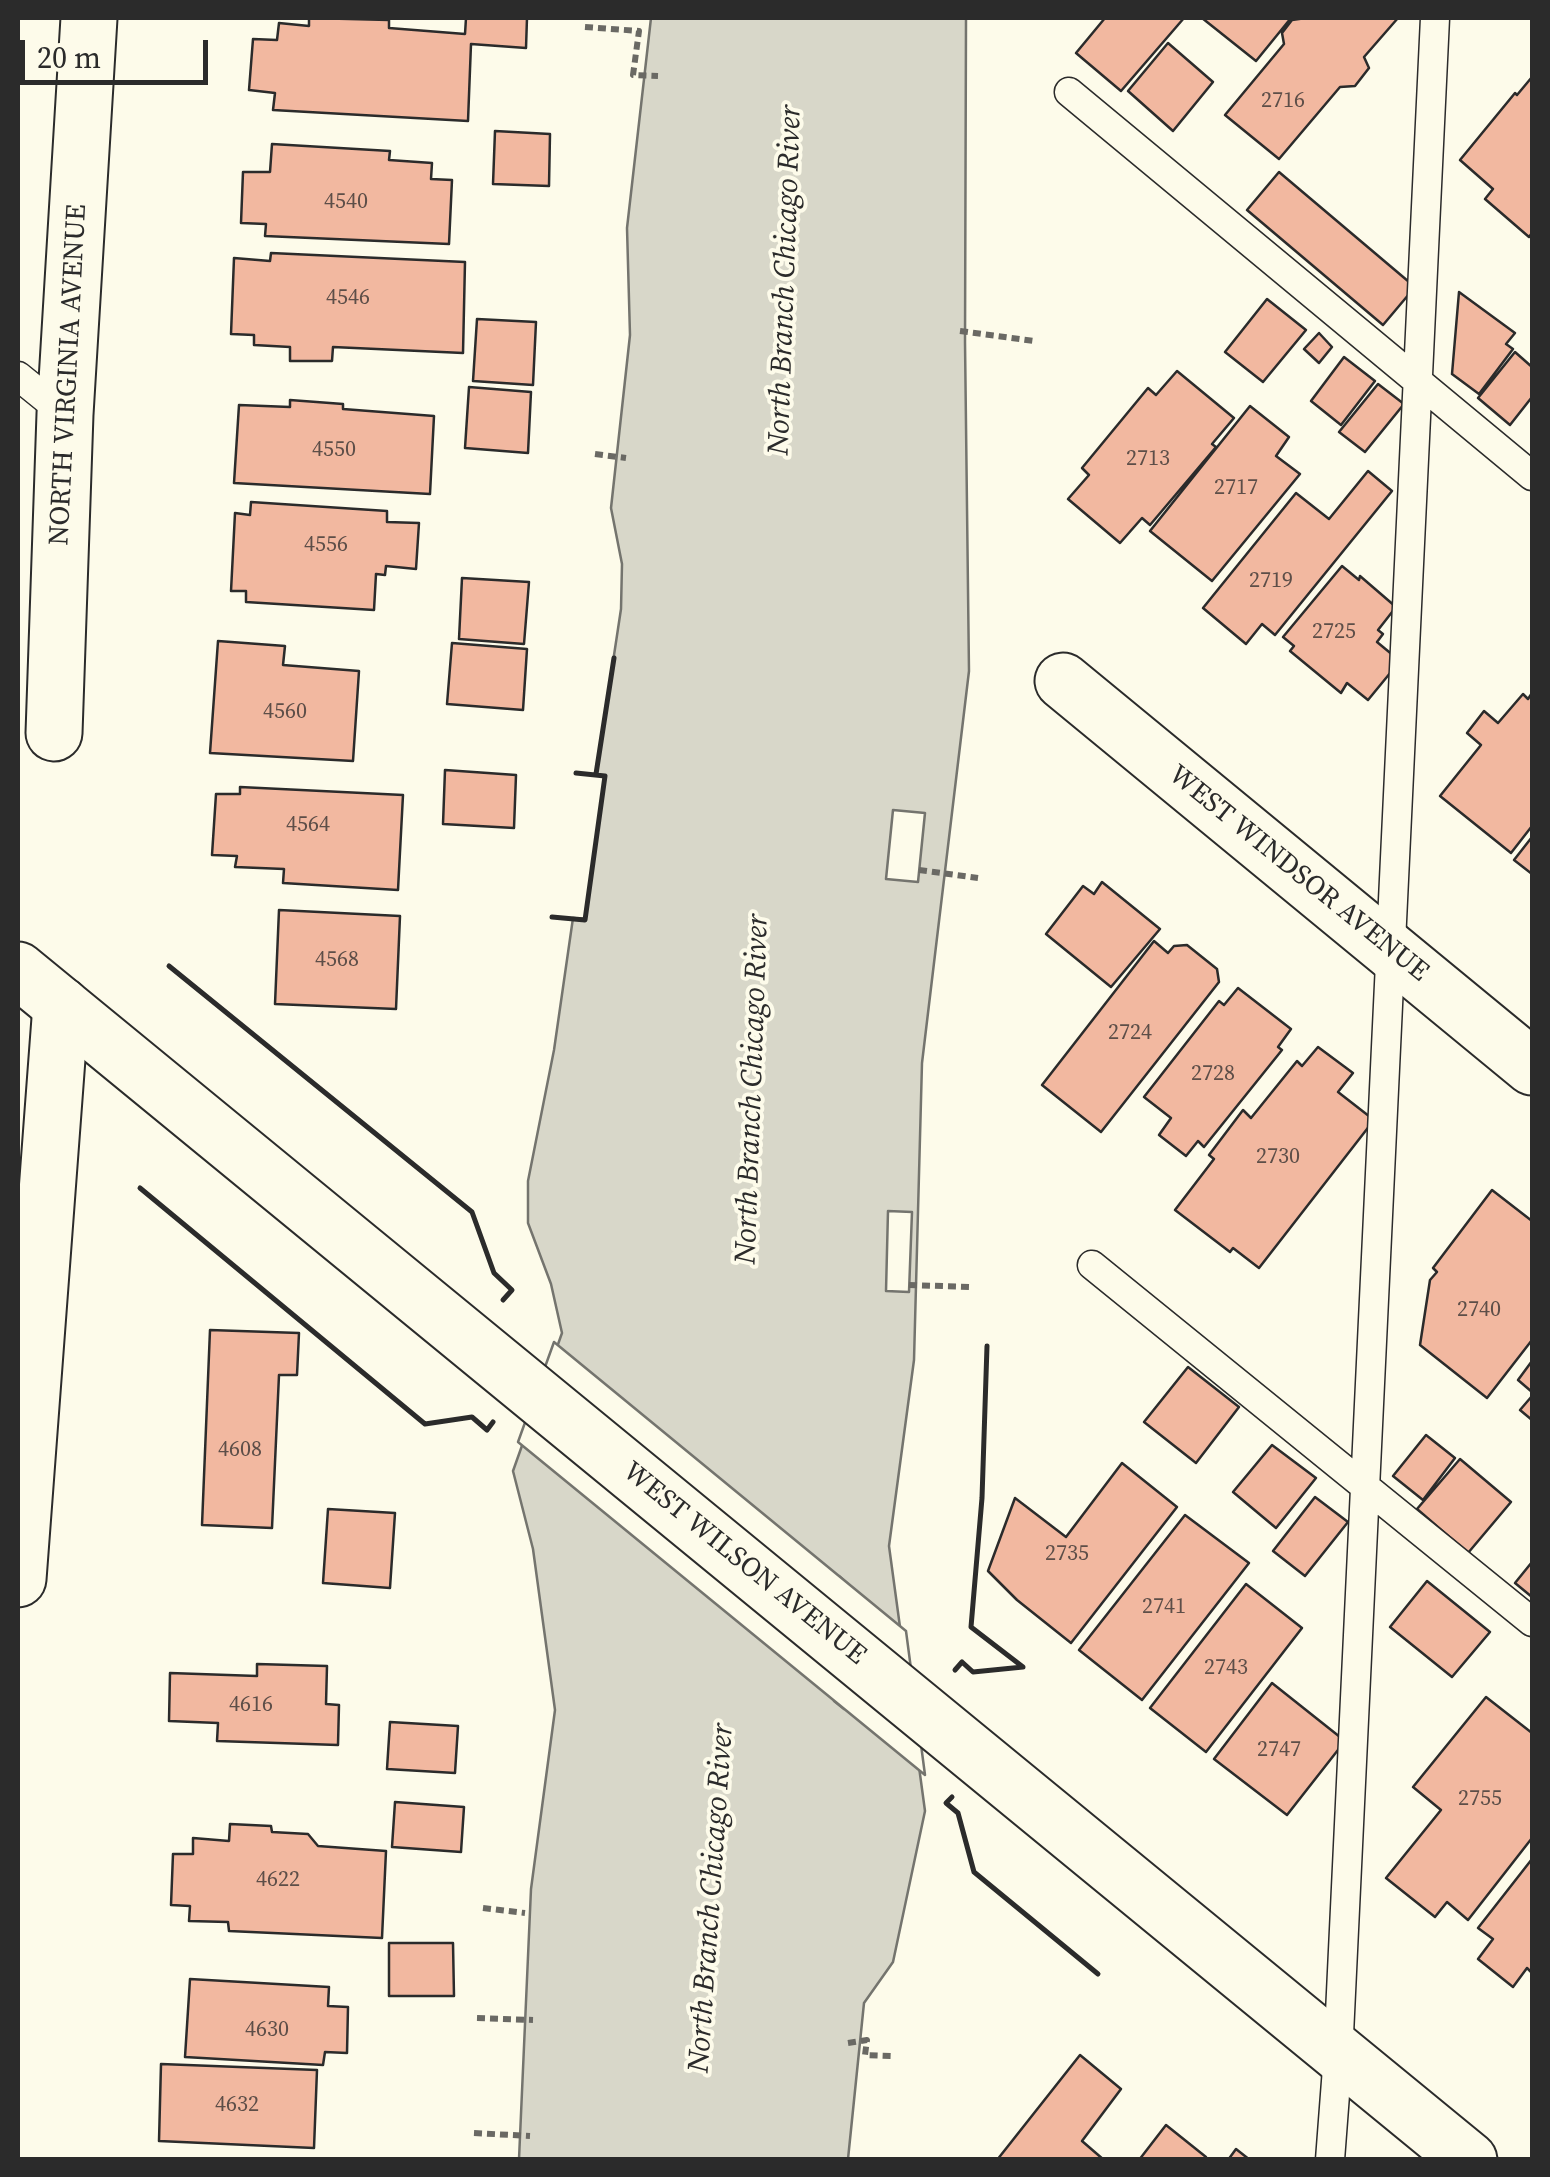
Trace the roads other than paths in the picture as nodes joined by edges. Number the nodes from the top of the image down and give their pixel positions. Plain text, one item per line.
1 (89, 18) edge
2 (1435, 18) edge
3 (1070, 92) dead end
4 (18, 376) edge
5 (1417, 380) junction
6 (65, 414) junction
7 (1532, 476) edge
8 (1063, 681) dead end
9 (54, 733) dead end
10 (1390, 949) junction
11 (18, 970) edge
12 (61, 1005) junction
13 (1532, 1066) edge
14 (1092, 1266) dead end
15 (1364, 1486) junction
16 (18, 1562) edge
17 (1532, 1622) edge
18 (1338, 2054) junction
19 (1330, 2160) edge
20 (1469, 2160) edge

1 - 6 street, NORTH VIRGINIA AVENUE
2 - 5 lane
3 - 5 lane
4 - 6 lane
5 - 7 lane
5 - 10 lane
6 - 9 street, NORTH VIRGINIA AVENUE
8 - 10 street, WEST WINDSOR AVENUE
10 - 13 street, WEST WINDSOR AVENUE
10 - 15 lane
11 - 12 street, WEST WILSON AVENUE
12 - 16 street
12 - 18 street, WEST WILSON AVENUE
14 - 15 lane
15 - 17 lane
15 - 18 lane
18 - 19 lane
18 - 20 street, WEST WILSON AVENUE

